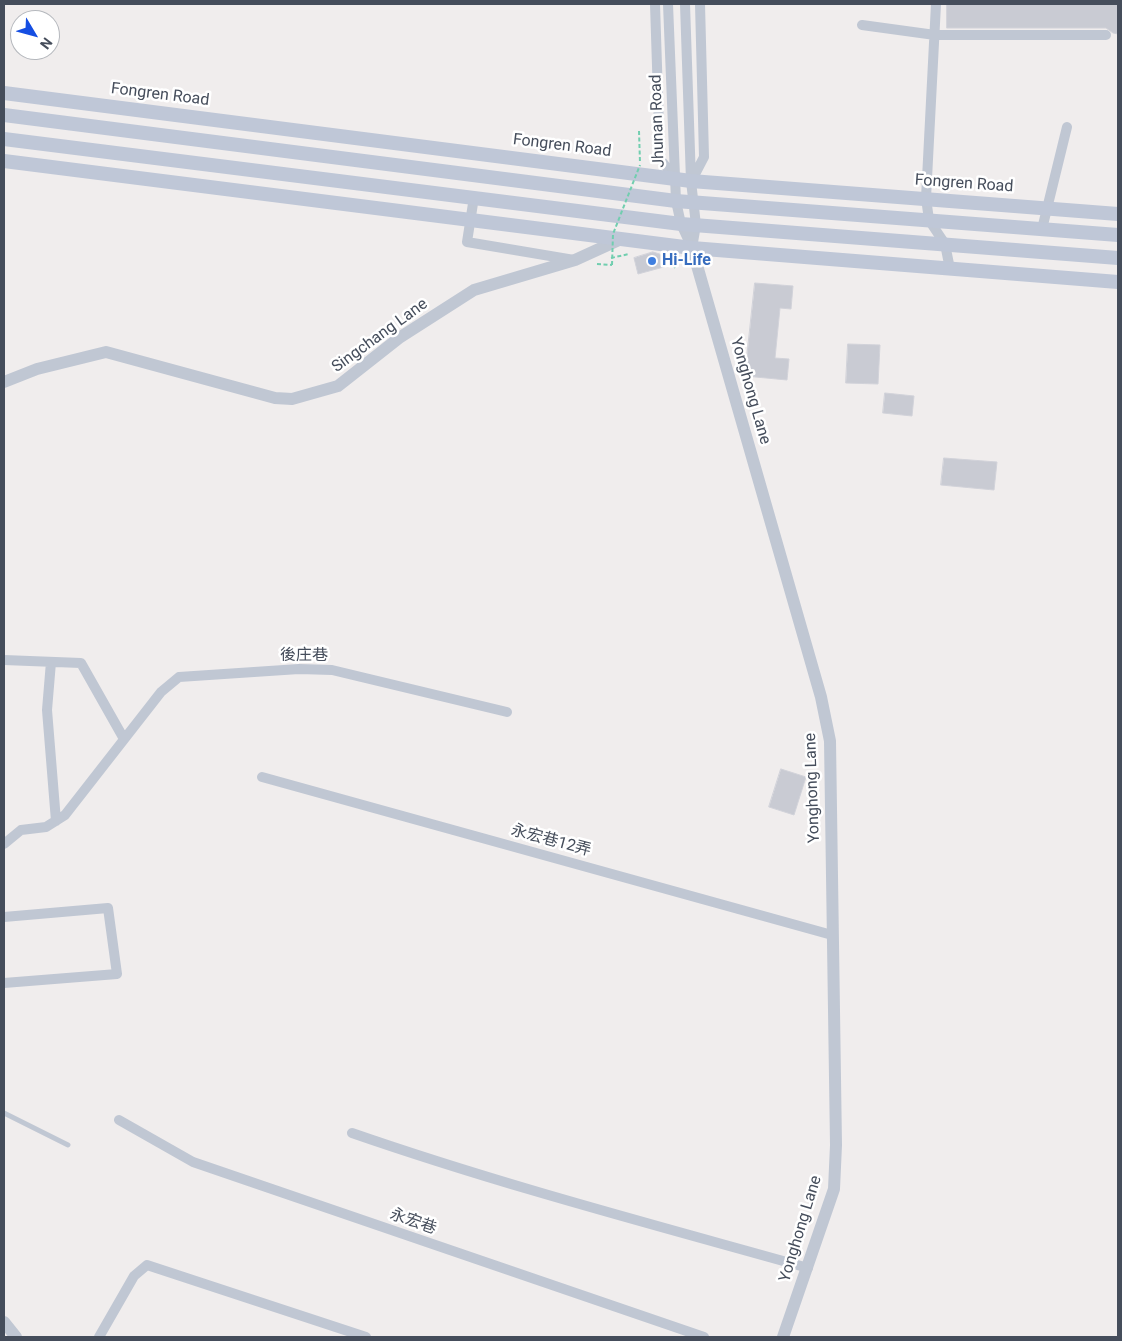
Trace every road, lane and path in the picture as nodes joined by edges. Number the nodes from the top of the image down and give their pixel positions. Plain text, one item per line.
1 (655, 4) edge
2 (668, 4) edge
3 (685, 4) edge
4 (700, 4) edge
5 (936, 4) edge
6 (862, 25) dead end
7 (935, 35) junction
8 (1106, 35) dead end
9 (4, 93) edge
10 (4, 115) edge
11 (1067, 127) dead end
12 (639, 130) dead end
13 (4, 139) edge
14 (4, 161) edge
15 (676, 178) junction
16 (691, 181) junction
17 (474, 197) junction
18 (926, 198) junction
19 (676, 201) junction
20 (694, 202) junction
21 (1048, 208) junction
22 (1118, 214) edge
23 (470, 220) junction
24 (929, 220) junction
25 (680, 224) junction
26 (696, 225) junction
27 (1042, 229) junction
28 (1118, 235) edge
29 (621, 239) junction
30 (945, 244) junction
31 (692, 248) junction
32 (636, 252) dead end
33 (668, 253) dead end
34 (609, 258) dead end
35 (1118, 258) edge
36 (576, 260) junction
37 (600, 260) dead end
38 (591, 262) dead end
39 (612, 265) dead end
40 (675, 268) dead end
41 (950, 269) junction
42 (1118, 282) edge
43 (4, 382) edge
44 (4, 660) edge
45 (51, 662) junction
46 (507, 712) dead end
47 (124, 739) junction
48 (262, 777) dead end
49 (56, 820) junction
50 (4, 844) edge
51 (4, 917) edge
52 (832, 935) junction
53 (4, 983) edge
54 (4, 1113) edge
55 (119, 1120) dead end
56 (352, 1133) dead end
57 (68, 1145) dead end
58 (808, 1268) junction
59 (4, 1322) edge
60 (16, 1337) edge
61 (99, 1337) edge
62 (366, 1337) edge
63 (704, 1337) edge
64 (783, 1337) edge

1 - 15 street, Jhunan Road
2 - 15 street, Jhunan Road
3 - 16 street, Jhunan Road
4 - 16 street
5 - 7 street
6 - 7 street
7 - 8 street
7 - 18 street
9 - 15 main road, Fongren Road
10 - 19 main road
11 - 21 street
12 - 39 path, bridge
13 - 17 main road
14 - 23 main road
15 - 16 main road, Fongren Road
15 - 19 street
16 - 18 main road, Fongren Road
16 - 20 street, Jhunan Road
17 - 23 street
17 - 25 main road
18 - 21 main road, Fongren Road
18 - 24 street
19 - 20 main road
19 - 25 street
20 - 24 main road
20 - 26 street, Jhunan Road
21 - 22 main road, Fongren Road
21 - 27 street
23 - 29 main road
23 - 36 street
24 - 27 main road
24 - 30 street
25 - 26 main road
25 - 31 street
26 - 30 main road
26 - 31 street, Jhunan Road
27 - 28 main road
29 - 31 main road
29 - 36 street, Singchang Lane
30 - 35 main road
30 - 41 street
31 - 41 main road
31 - 52 street, Yonghong Lane
32 - 34 path
33 - 40 path
36 - 43 street, Singchang Lane
37 - 38 path
41 - 42 main road
44 - 45 street
45 - 47 street
45 - 49 street
46 - 47 street, 後庄巷
47 - 49 street, 後庄巷
48 - 52 street, 永宏巷12弄
49 - 50 street
51 - 53 street
52 - 58 street, Yonghong Lane
54 - 57 lane
55 - 63 street, 永宏巷
56 - 58 street
58 - 64 street, Yonghong Lane
59 - 60 street
61 - 62 street

